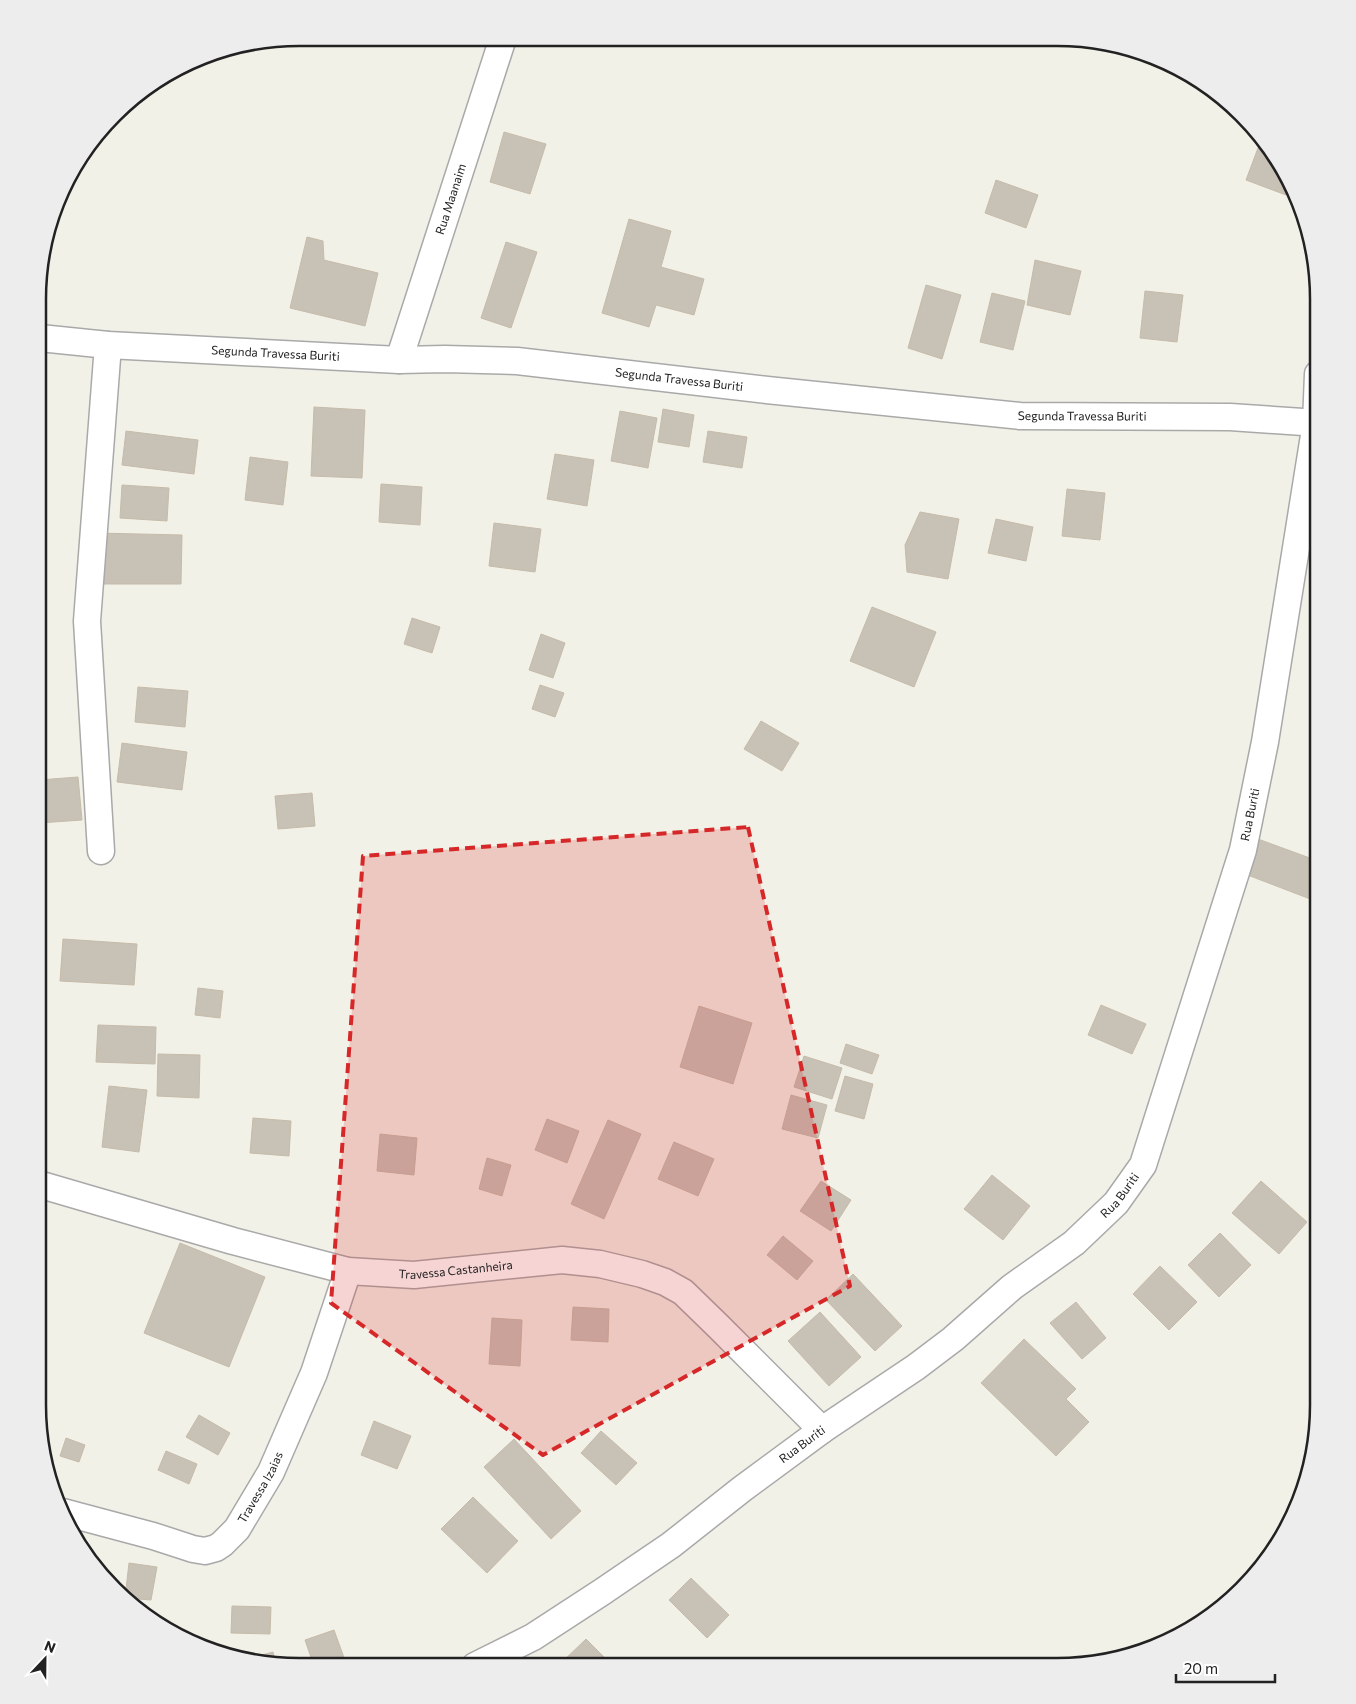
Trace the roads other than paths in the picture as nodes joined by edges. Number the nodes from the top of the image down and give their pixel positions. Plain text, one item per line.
1 (500, 46) edge
2 (46, 339) edge
3 (108, 346) junction
4 (400, 360) junction
5 (1310, 423) edge
6 (1310, 466) edge
7 (100, 851) dead end
8 (46, 1186) edge
9 (348, 1271) junction
10 (822, 1430) junction
11 (71, 1514) edge
12 (491, 1658) edge

1 - 4 street, Rua Maanaim
2 - 3 street, Segunda Travessa Buriti
3 - 4 street, Segunda Travessa Buriti
3 - 7 street
4 - 5 street, Segunda Travessa Buriti
6 - 10 street, Rua Buriti
8 - 9 street, Travessa Castanheira
9 - 10 street, Travessa Castanheira
9 - 11 street, Travessa Izaias
10 - 12 street, Rua Buriti

